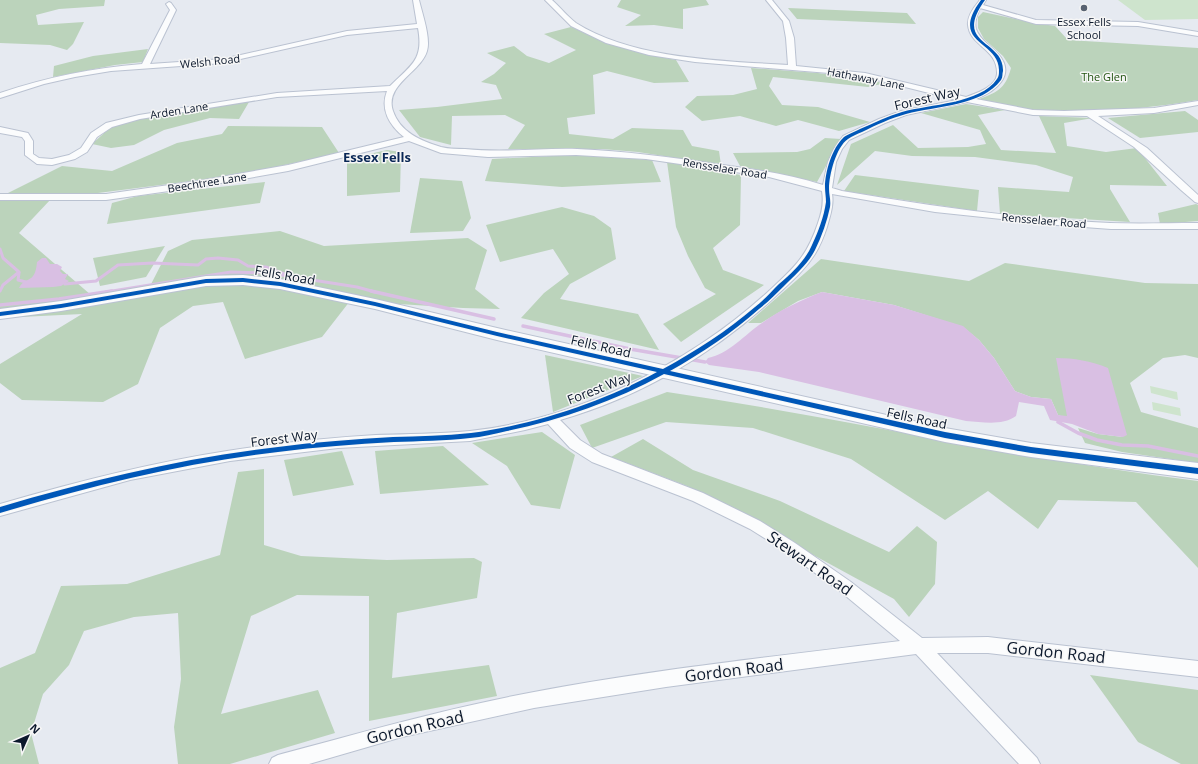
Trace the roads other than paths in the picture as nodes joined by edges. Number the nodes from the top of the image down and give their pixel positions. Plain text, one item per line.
1 (416, 0) edge
2 (548, 0) edge
3 (769, 0) edge
4 (981, 3) edge
5 (169, 4) dead end
6 (420, 26) junction
7 (1198, 34) edge
8 (145, 67) junction
9 (792, 67) junction
10 (392, 88) junction
11 (0, 96) edge
12 (967, 100) junction
13 (1198, 103) edge
14 (1087, 113) junction
15 (0, 130) edge
16 (410, 138) junction
17 (827, 189) junction
18 (0, 197) edge
19 (1198, 200) edge
20 (1198, 226) edge
21 (0, 314) edge
22 (671, 368) junction
23 (550, 418) junction
24 (1198, 471) edge
25 (0, 510) edge
26 (919, 646) junction
27 (1198, 669) edge
28 (278, 764) edge
29 (1031, 764) edge

1 - 6 street
2 - 9 street, Hathaway Lane
3 - 9 street
4 - 7 street
4 - 12 street, Forest Way
5 - 8 street
6 - 8 street, Welsh Road
6 - 10 street
8 - 11 street, Welsh Road
9 - 12 street, Hathaway Lane
10 - 15 street, Arden Lane
10 - 16 street, Rensselaer Road
12 - 14 street, Hathaway Lane
12 - 17 street, Forest Way
13 - 14 street, Hathaway Lane
14 - 19 street
16 - 17 street, Rensselaer Road
16 - 18 street, Beechtree Lane
17 - 20 street, Rensselaer Road
17 - 22 street, Forest Way
21 - 22 street, Fells Road
22 - 23 street, Forest Way
22 - 24 street, Fells Road
23 - 25 street, Forest Way
23 - 26 street, Stewart Road
26 - 27 street, Gordon Road
26 - 28 street, Gordon Road
26 - 29 street, Stewart Road

